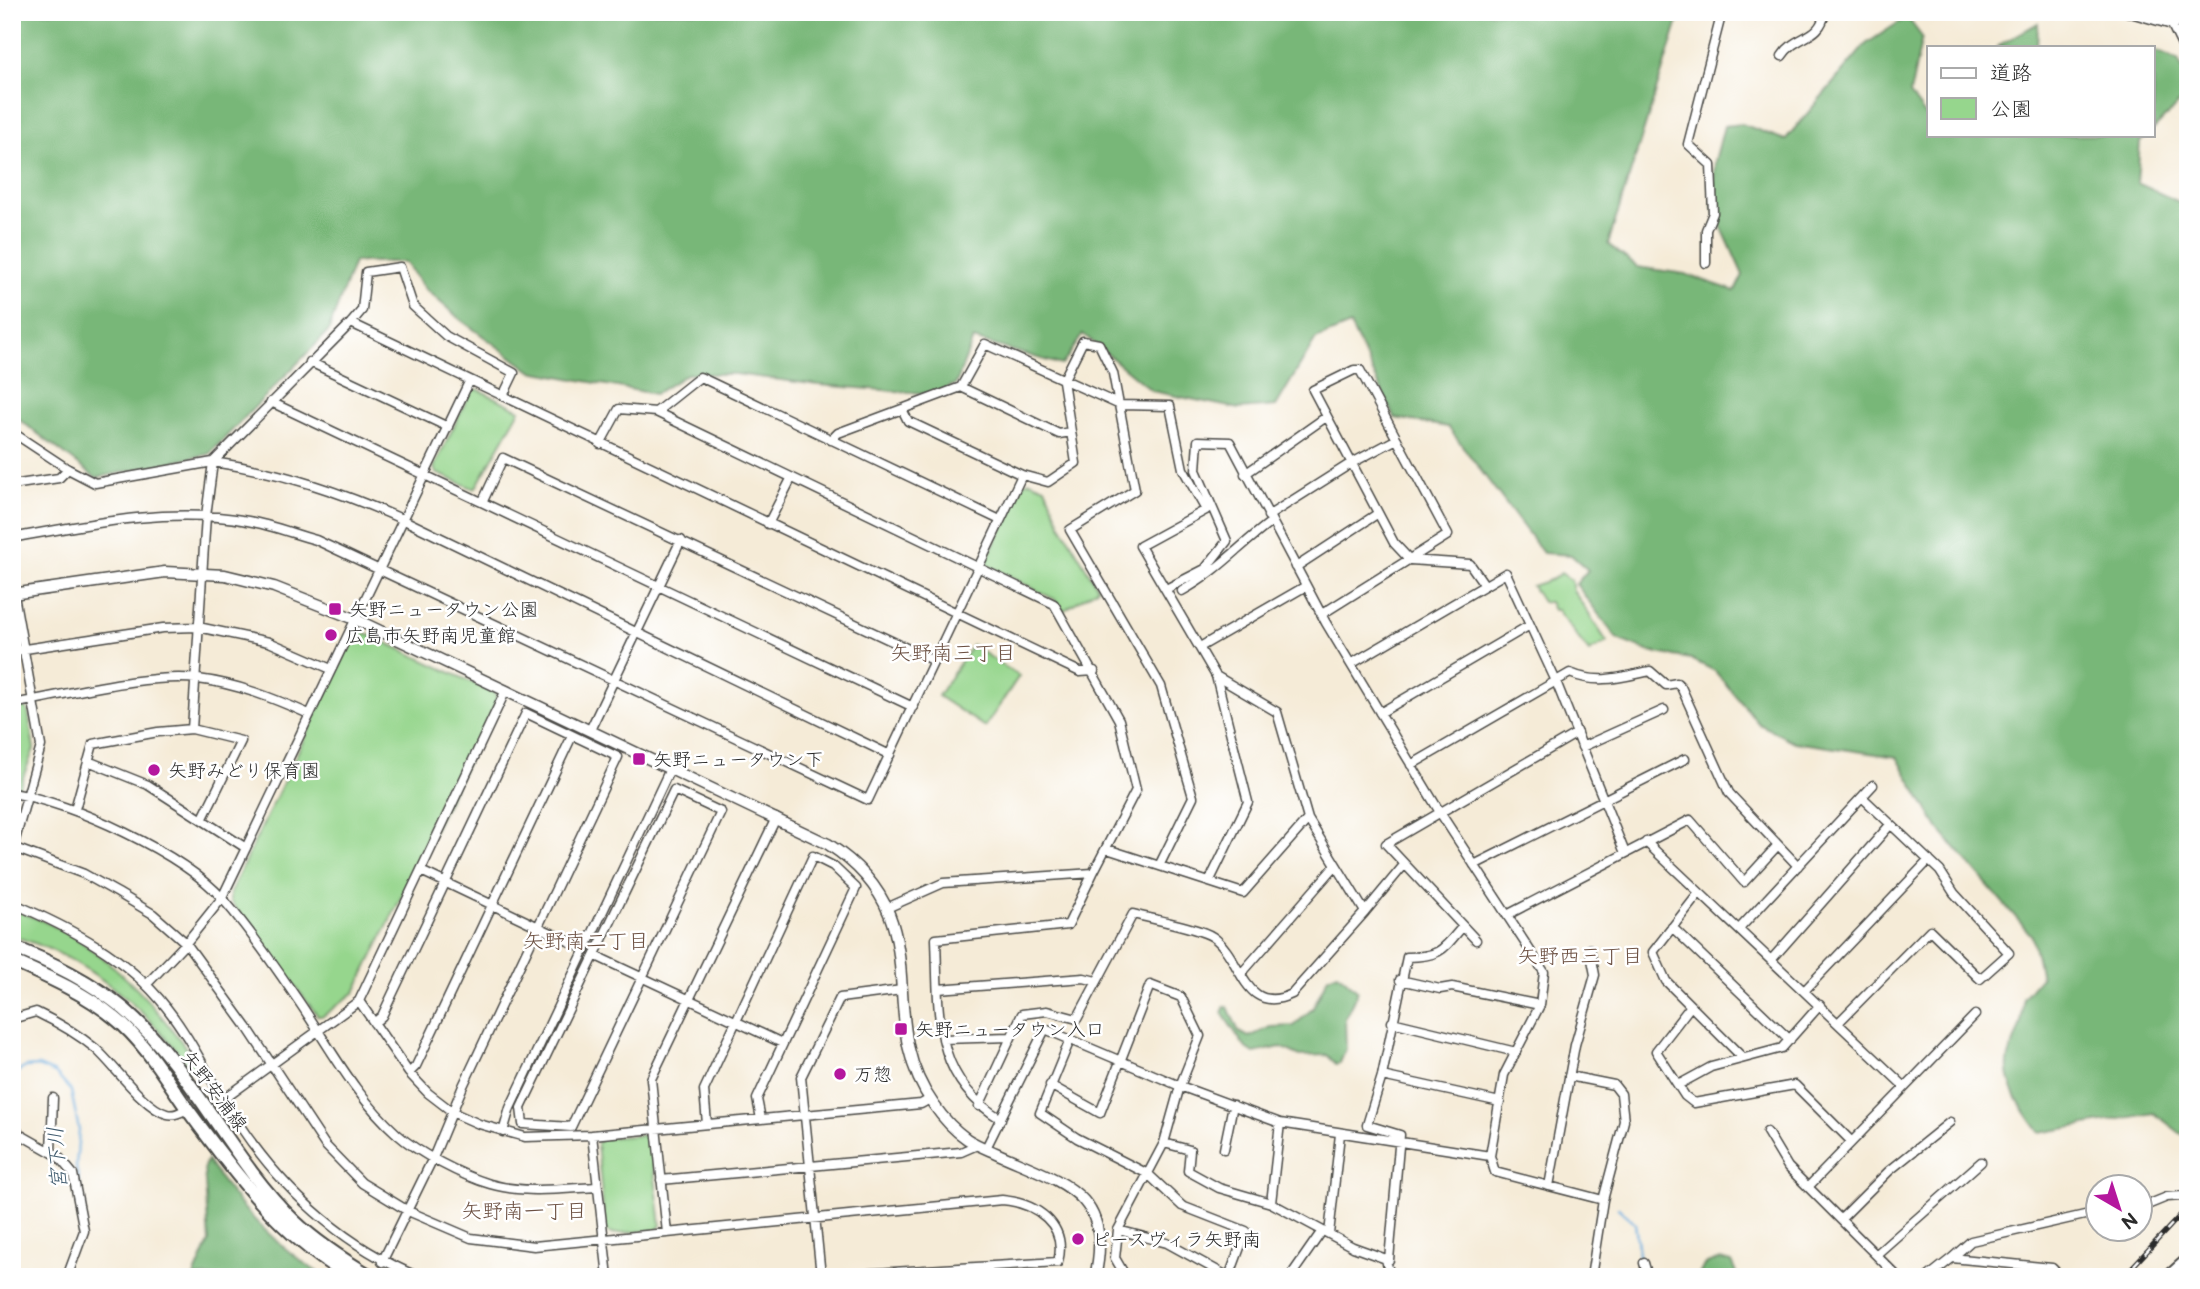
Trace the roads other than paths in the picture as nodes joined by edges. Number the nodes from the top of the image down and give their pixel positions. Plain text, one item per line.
1 (1723, 12) edge
2 (1825, 12) edge
3 (2127, 12) edge
4 (2188, 19) edge
5 (2172, 25) junction
6 (1782, 56) dead end
7 (2188, 58) edge
8 (1706, 263) dead end
9 (351, 323) junction
10 (310, 362) junction
11 (470, 380) junction
12 (1063, 382) junction
13 (961, 387) junction
14 (503, 396) junction
15 (271, 402) junction
16 (1120, 405) junction
17 (903, 411) junction
18 (656, 412) junction
19 (1326, 416) junction
20 (448, 427) junction
21 (12, 432) edge
22 (1071, 432) junction
23 (1397, 439) junction
24 (831, 440) junction
25 (600, 444) junction
26 (214, 462) junction
27 (1350, 464) junction
28 (68, 469) junction
29 (426, 473) junction
30 (1245, 474) junction
31 (1022, 475) junction
32 (791, 479) junction
33 (12, 485) edge
34 (483, 501) junction
35 (1377, 514) junction
36 (206, 516) junction
37 (1270, 519) junction
38 (404, 520) junction
39 (1000, 520) junction
40 (768, 524) junction
41 (12, 538) edge
42 (681, 540) junction
43 (1410, 559) junction
44 (979, 567) junction
45 (1296, 567) junction
46 (380, 569) junction
47 (203, 574) junction
48 (1484, 584) junction
49 (660, 585) junction
50 (1306, 586) junction
51 (1166, 589) junction
52 (13, 590) edge
53 (1182, 592) dead end
54 (956, 614) junction
55 (1322, 614) junction
56 (355, 619) junction
57 (1530, 625) junction
58 (198, 627) junction
59 (638, 632) junction
60 (1200, 647) junction
61 (24, 649) junction
62 (12, 651) edge
63 (934, 661) junction
64 (1351, 664) junction
65 (331, 669) junction
66 (1094, 671) junction
67 (1216, 676) junction
68 (614, 678) junction
69 (195, 679) junction
70 (1555, 679) junction
71 (506, 690) junction
72 (32, 701) junction
73 (12, 704) edge
74 (913, 707) junction
75 (1664, 710) dead end
76 (1380, 713) junction
77 (309, 714) junction
78 (192, 729) junction
79 (590, 730) junction
80 (1577, 733) junction
81 (572, 736) junction
82 (1582, 747) junction
83 (890, 755) junction
84 (1685, 759) dead end
85 (88, 761) junction
86 (1411, 765) junction
87 (670, 769) junction
88 (1873, 785) dead end
89 (12, 793) edge
90 (27, 795) junction
91 (1862, 797) junction
92 (1603, 800) junction
93 (75, 809) junction
94 (1441, 814) junction
95 (203, 818) junction
96 (776, 818) junction
97 (1308, 819) junction
98 (1890, 825) junction
99 (1646, 842) junction
100 (1778, 845) junction
101 (246, 848) junction
102 (13, 849) edge
103 (1107, 849) junction
104 (1625, 853) junction
105 (1929, 860) junction
106 (1160, 864) junction
107 (1336, 865) junction
108 (1404, 865) junction
109 (1474, 865) junction
110 (1798, 866) junction
111 (421, 871) junction
112 (1093, 873) junction
113 (1210, 880) junction
114 (445, 883) junction
115 (1699, 893) junction
116 (222, 898) junction
117 (12, 903) edge
118 (492, 905) junction
119 (888, 907) junction
120 (1365, 912) junction
121 (1507, 915) junction
122 (539, 926) junction
123 (1463, 926) junction
124 (1672, 927) junction
125 (1740, 928) junction
126 (1476, 940) dead end
127 (186, 943) junction
128 (12, 947) edge
129 (585, 949) junction
130 (1590, 949) dead end
131 (596, 956) junction
132 (1772, 958) junction
133 (12, 961) edge
134 (1241, 974) junction
135 (643, 977) junction
136 (1400, 980) junction
137 (1096, 981) junction
138 (146, 985) junction
139 (938, 989) junction
140 (902, 990) junction
141 (1805, 990) junction
142 (690, 1000) junction
143 (359, 1001) junction
144 (1540, 1005) junction
145 (1820, 1005) junction
146 (1690, 1007) junction
147 (1975, 1015) dead end
148 (12, 1019) edge
149 (737, 1021) junction
150 (1392, 1022) junction
151 (1839, 1022) junction
152 (374, 1023) junction
153 (316, 1029) junction
154 (1010, 1037) junction
155 (943, 1040) junction
156 (1070, 1040) junction
157 (1790, 1040) junction
158 (782, 1043) junction
159 (1516, 1052) junction
160 (1742, 1057) junction
161 (1122, 1060) junction
162 (271, 1065) junction
163 (408, 1073) junction
164 (1382, 1076) junction
165 (1569, 1076) junction
166 (1050, 1085) junction
167 (1678, 1085) junction
168 (1180, 1086) junction
169 (1905, 1087) junction
170 (53, 1098) dead end
171 (224, 1099) junction
172 (930, 1099) junction
173 (1500, 1102) junction
174 (1233, 1105) junction
175 (979, 1106) junction
176 (187, 1109) junction
177 (454, 1113) junction
178 (805, 1115) junction
179 (761, 1119) junction
180 (1001, 1119) junction
181 (1950, 1122) dead end
182 (1280, 1123) junction
183 (707, 1124) junction
184 (12, 1126) edge
185 (656, 1129) junction
186 (503, 1132) junction
187 (1767, 1132) dead end
188 (592, 1135) junction
189 (1340, 1135) junction
190 (1851, 1141) junction
191 (1164, 1143) junction
192 (1400, 1143) junction
193 (981, 1146) junction
194 (1224, 1149) dead end
195 (51, 1152) junction
196 (1490, 1156) junction
197 (433, 1158) junction
198 (1980, 1162) dead end
199 (811, 1166) junction
200 (1148, 1174) junction
201 (661, 1180) junction
202 (1549, 1186) junction
203 (596, 1187) junction
204 (1808, 1187) junction
205 (2183, 1196) dead end
206 (1603, 1200) junction
207 (2154, 1202) edge
208 (1271, 1203) junction
209 (408, 1211) junction
210 (2084, 1215) edge
211 (1842, 1218) junction
212 (816, 1220) junction
213 (1118, 1230) junction
214 (667, 1233) junction
215 (1325, 1233) junction
216 (602, 1239) junction
217 (1878, 1254) junction
218 (1952, 1258) junction
219 (1386, 1259) junction
220 (2188, 1260) edge
221 (382, 1262) junction
222 (1644, 1263) dead end
223 (821, 1276) edge
224 (66, 1277) edge
225 (351, 1277) edge
226 (372, 1277) edge
227 (419, 1277) edge
228 (608, 1277) edge
229 (808, 1277) edge
230 (1095, 1277) edge
231 (1126, 1277) edge
232 (1229, 1277) edge
233 (1290, 1277) edge
234 (1390, 1277) edge
235 (1591, 1277) edge
236 (1648, 1277) edge
237 (1898, 1277) edge
238 (1928, 1277) edge
239 (2061, 1277) edge
240 (2169, 1277) edge

1 - 8 street
2 - 6 street
3 - 5 street
4 - 5 street
5 - 7 street
9 - 10 street
9 - 11 street
9 - 14 street
10 - 15 street
10 - 20 street
11 - 14 street
11 - 20 street
12 - 13 street
12 - 16 street
12 - 16 street
12 - 22 street
13 - 17 street
13 - 22 street
14 - 25 street
15 - 26 street
15 - 29 street
16 - 51 street
16 - 106 street
17 - 24 street
17 - 31 street
18 - 24 street
18 - 25 street
18 - 32 street
19 - 23 street
19 - 27 street
19 - 30 street
20 - 29 street
21 - 28 street
22 - 31 street
23 - 27 street
23 - 43 street
24 - 39 street
25 - 40 street
26 - 28 street
26 - 36 street
26 - 38 street
27 - 35 street
27 - 37 street
28 - 33 street
29 - 34 street
29 - 38 street
30 - 37 street
30 - 51 street
31 - 39 street
32 - 40 street
32 - 44 street
34 - 42 street
34 - 49 street
35 - 43 street
35 - 45 street
36 - 41 street
36 - 46 street
36 - 47 street
37 - 45 street
37 - 53 street
38 - 46 street
38 - 59 street
39 - 44 street
40 - 54 street
42 - 49 street
42 - 63 street
43 - 48 street
43 - 55 street
44 - 54 street
44 - 66 street
45 - 50 street
46 - 56 street
46 - 68 street
47 - 52 street
47 - 56 street
47 - 58 street
48 - 57 street
48 - 64 street
49 - 59 street
49 - 74 street
50 - 55 street
50 - 60 street
51 - 60 street
52 - 61 street
54 - 63 street
54 - 66 street
55 - 64 street
56 - 65 street
56 - 71 street
57 - 70 street
57 - 76 street
58 - 61 street
58 - 65 street
58 - 69 street
59 - 68 street
59 - 83 street
60 - 67 street
61 - 62 street
61 - 72 street
63 - 74 street
64 - 76 street
65 - 77 street
66 - 103 street
67 - 97 street
67 - 113 street
68 - 79 street
68 - 83 street
69 - 72 street
69 - 77 street
69 - 78 street
70 - 80 street
70 - 86 street
70 - 100 street
71 - 79 street
71 - 111 street
72 - 73 street
72 - 90 street
74 - 83 street
75 - 82 street
76 - 86 street
77 - 101 street
78 - 85 street
78 - 95 street
79 - 87 street
80 - 82 street
80 - 94 street
81 - 114 street
81 - 118 street
81 - 122 street
82 - 92 street
84 - 92 street
85 - 93 street
85 - 95 street
86 - 94 street
87 - 96 street
87 - 129 street
88 - 91 street
89 - 90 street
90 - 93 street
90 - 102 street
91 - 98 street
91 - 110 street
92 - 104 street
92 - 109 street
93 - 116 street
94 - 108 street
94 - 109 street
95 - 101 street
96 - 119 street
96 - 142 street
97 - 107 street
97 - 113 street
98 - 105 street
98 - 132 street
99 - 100 street
99 - 104 street
99 - 115 street
100 - 110 street
101 - 116 street
102 - 127 street
103 - 106 street
103 - 112 street
104 - 121 street
105 - 141 street
105 - 151 street
106 - 113 street
107 - 120 street
107 - 134 street
108 - 120 street
108 - 123 street
109 - 121 street
110 - 125 street
111 - 114 street
111 - 143 street
112 - 119 street
112 - 139 street
114 - 118 street
114 - 152 street
115 - 124 street
115 - 125 street
116 - 127 street
116 - 153 street
117 - 138 street
118 - 122 street
118 - 163 street
119 - 140 street
120 - 134 street
121 - 144 street
122 - 129 street
122 - 177 street
123 - 126 street
123 - 136 street
124 - 146 street
124 - 157 street
125 - 132 street
127 - 138 street
127 - 162 street
128 - 226 main road, 矢野安浦線
129 - 186 street
130 - 165 street
131 - 135 street
131 - 135 street
131 - 135 street
132 - 141 street
133 - 176 main road, 矢野安浦線
134 - 137 street
135 - 142 street
136 - 144 street
136 - 150 street
137 - 139 street
137 - 154 street
138 - 171 street
139 - 155 street
140 - 172 street
140 - 178 street
141 - 145 street
142 - 149 street
142 - 185 street
143 - 152 street
143 - 153 street
144 - 159 street
145 - 151 street
145 - 157 street
146 - 160 street
146 - 167 street
147 - 169 street
148 - 176 street
149 - 158 street
149 - 158 street
149 - 183 street
150 - 159 street
150 - 164 street
151 - 169 street
152 - 163 street
153 - 162 street
153 - 197 street
154 - 155 street
154 - 175 street
155 - 175 street
156 - 161 street
156 - 166 street
156 - 180 street
157 - 160 street
158 - 179 street
159 - 173 street
160 - 167 street
161 - 166 street
161 - 168 street
161 - 168 street
162 - 171 street
162 - 209 street
163 - 177 street
164 - 173 street
164 - 192 street
165 - 202 street
165 - 206 street
166 - 200 street
167 - 190 street
168 - 174 street
168 - 191 street
169 - 190 street
170 - 195 street
171 - 221 street
172 - 178 street
172 - 193 street
173 - 196 street
174 - 182 street
174 - 194 street
175 - 180 street
176 - 225 main road, 矢野安浦線
177 - 186 street
177 - 197 street
178 - 179 street
178 - 199 street
179 - 183 street
180 - 193 street
181 - 211 street
182 - 189 street
182 - 208 street
183 - 185 street
184 - 195 street
185 - 188 street
185 - 201 street
186 - 188 street
187 - 204 street
188 - 203 street
189 - 192 street
189 - 215 street
190 - 204 street
191 - 200 street
191 - 208 street
192 - 196 street
192 - 219 street
193 - 199 street
193 - 230 street
195 - 224 street
196 - 202 street
197 - 203 street
197 - 209 street
198 - 217 street
199 - 201 street
199 - 212 street
200 - 213 street
200 - 232 street
201 - 214 street
202 - 206 street
203 - 216 street
204 - 211 street
205 - 207 street
206 - 235 street
208 - 215 street
209 - 216 street
209 - 221 street
210 - 218 street
211 - 217 street
212 - 214 street
212 - 223 street
212 - 223 street
213 - 231 street
213 - 232 street
214 - 216 street
215 - 219 street
215 - 233 street
216 - 228 street
217 - 237 street
218 - 238 street
218 - 239 street
219 - 234 street
220 - 240 main road
221 - 227 street
222 - 236 street
223 - 229 street

